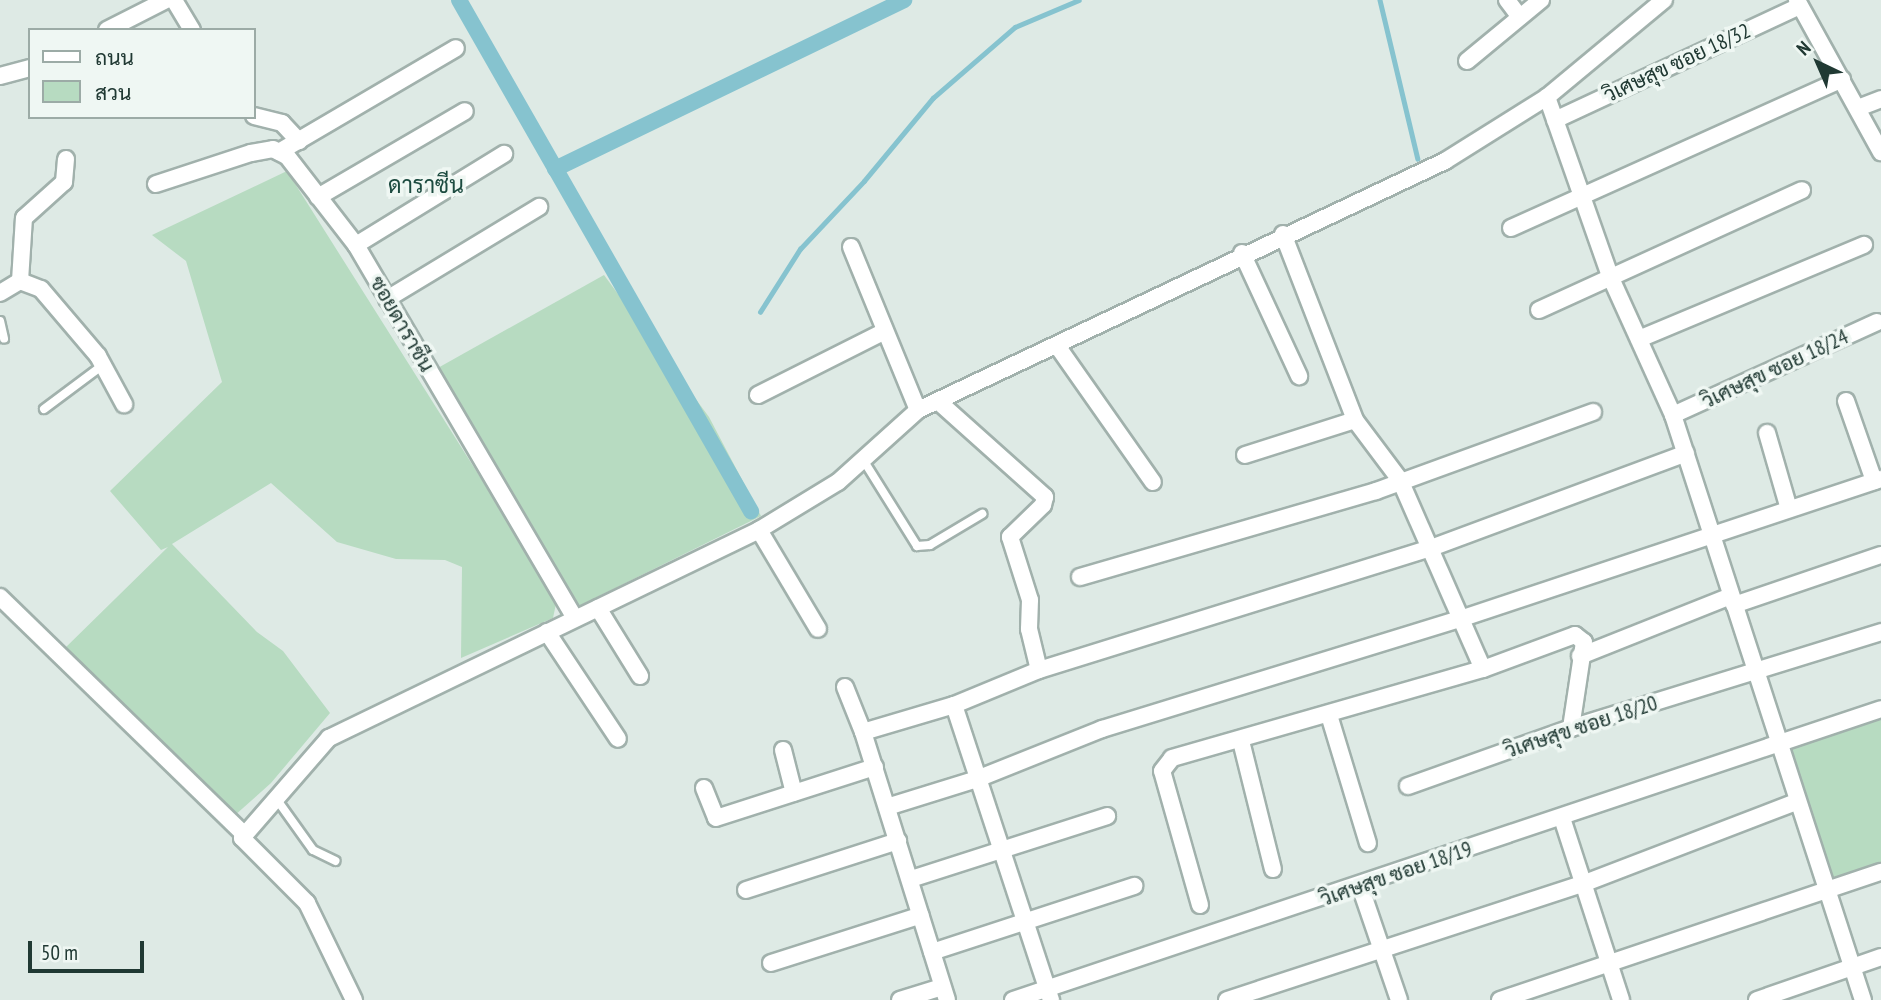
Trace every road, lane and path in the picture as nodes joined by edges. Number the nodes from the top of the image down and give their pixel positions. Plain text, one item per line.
1 (166, 0) edge
2 (174, 0) edge
3 (1507, 0) edge
4 (1541, 0) edge
5 (1664, 0) edge
6 (1798, 3) edge
7 (1520, 17) junction
8 (111, 28) edge
9 (191, 28) edge
10 (456, 48) dead end
11 (1467, 61) dead end
12 (28, 69) edge
13 (0, 76) edge
14 (1842, 79) junction
15 (1547, 97) junction
16 (1881, 99) edge
17 (1858, 108) junction
18 (465, 111) dead end
19 (256, 116) edge
20 (1555, 120) junction
21 (299, 141) junction
22 (279, 152) junction
23 (1881, 152) edge
24 (504, 154) dead end
25 (66, 159) dead end
26 (156, 184) dead end
27 (1802, 190) dead end
28 (318, 197) junction
29 (1582, 198) junction
30 (539, 207) dead end
31 (1511, 228) dead end
32 (1283, 234) junction
33 (356, 245) junction
34 (1864, 245) dead end
35 (851, 247) dead end
36 (1242, 253) junction
37 (1610, 276) junction
38 (20, 281) junction
39 (0, 292) edge
40 (387, 299) junction
41 (1539, 310) dead end
42 (0, 321) edge
43 (1877, 322) dead end
44 (885, 331) junction
45 (4, 339) dead end
46 (1639, 339) junction
47 (1058, 347) junction
48 (103, 365) junction
49 (1298, 376) dead end
50 (758, 395) dead end
51 (1846, 401) dead end
52 (940, 403) junction
53 (124, 404) dead end
54 (44, 409) dead end
55 (918, 410) junction
56 (1593, 412) dead end
57 (1673, 415) junction
58 (1355, 421) junction
59 (1767, 433) dead end
60 (1686, 453) junction
61 (1245, 455) dead end
62 (862, 458) junction
63 (1400, 480) junction
64 (1877, 480) edge
65 (1153, 482) dead end
66 (1789, 509) junction
67 (982, 514) dead end
68 (759, 530) junction
69 (1714, 533) junction
70 (1431, 548) junction
71 (1881, 555) edge
72 (1080, 578) dead end
73 (0, 597) edge
74 (1732, 601) junction
75 (598, 608) junction
76 (575, 618) junction
77 (1460, 619) junction
78 (818, 629) dead end
79 (547, 632) junction
80 (1881, 632) edge
81 (1580, 656) junction
82 (1483, 669) junction
83 (1039, 670) junction
84 (1756, 673) junction
85 (639, 676) dead end
86 (845, 687) dead end
87 (954, 705) junction
88 (1881, 709) edge
89 (1329, 715) junction
90 (1571, 728) junction
91 (863, 732) junction
92 (618, 739) dead end
93 (1241, 741) junction
94 (1778, 743) junction
95 (783, 750) dead end
96 (875, 767) junction
97 (977, 779) junction
98 (1408, 786) dead end
99 (704, 788) dead end
100 (794, 793) junction
101 (275, 797) junction
102 (1796, 802) junction
103 (887, 807) junction
104 (1107, 816) dead end
105 (1562, 818) junction
106 (244, 834) junction
107 (898, 841) junction
108 (1368, 843) dead end
109 (1000, 850) junction
110 (336, 861) dead end
111 (1273, 869) dead end
112 (1881, 872) edge
113 (911, 878) junction
114 (1585, 883) junction
115 (1134, 886) dead end
116 (1360, 886) junction
117 (746, 890) dead end
118 (1826, 890) junction
119 (1199, 905) dead end
120 (921, 915) junction
121 (1022, 922) junction
122 (1382, 950) junction
123 (932, 952) junction
124 (1881, 957) edge
125 (771, 963) dead end
126 (1608, 963) junction
127 (1850, 966) junction
128 (944, 993) edge
129 (1049, 995) edge
130 (354, 1000) edge
131 (900, 1000) edge
132 (1013, 1000) edge
133 (1227, 1000) edge
134 (1399, 1000) edge
135 (1500, 1000) edge
136 (1621, 1000) edge
137 (1757, 1000) edge
138 (1863, 1000) edge

1 - 8 street
2 - 9 street
3 - 7 street
4 - 7 street
5 - 15 street
6 - 14 street
6 - 20 street, วิเศษสุข ซอย 18/32
7 - 11 street
10 - 21 street
12 - 13 street
14 - 17 street
14 - 29 street
15 - 20 street
15 - 32 street
16 - 17 street
17 - 23 street
18 - 28 street
19 - 21 street
20 - 29 street
21 - 22 street
22 - 26 street
22 - 28 street, ซอยดาราซีน
24 - 33 street
25 - 38 street
27 - 37 street
28 - 33 street, ซอยดาราซีน
29 - 31 street
29 - 37 street
30 - 40 street
32 - 36 street
32 - 58 street
33 - 40 street, ซอยดาราซีน
34 - 46 street
35 - 44 street
36 - 47 street
36 - 49 street
37 - 41 street
37 - 46 street
38 - 39 street
38 - 48 street
40 - 76 street, ซอยดาราซีน
42 - 45 lane
43 - 57 street, วิเศษสุข ซอย 18/24
44 - 50 street
44 - 55 street
46 - 57 street
47 - 52 street
47 - 65 street
48 - 53 street
48 - 54 lane
51 - 64 street
52 - 55 street
52 - 83 street
55 - 62 street
56 - 63 street
57 - 60 street
58 - 61 street
58 - 63 street
59 - 66 street
60 - 69 street
60 - 70 street
62 - 67 lane
62 - 68 street
63 - 70 street
63 - 72 street
64 - 66 street
66 - 69 street
68 - 75 street
68 - 78 street
69 - 74 street
69 - 77 street
70 - 77 street
70 - 83 street
71 - 74 street
73 - 106 street
74 - 81 street
74 - 84 street
75 - 76 street
75 - 85 street
76 - 79 street
77 - 82 street
77 - 97 street
79 - 92 street
79 - 101 street
80 - 84 street, วิเศษสุข ซอย 18/20
81 - 82 street
81 - 90 street
82 - 89 street
83 - 87 street
84 - 90 street, วิเศษสุข ซอย 18/20
84 - 94 street
86 - 91 street
87 - 91 street
87 - 97 street
88 - 94 street, วิเศษสุข ซอย 18/19
89 - 93 street
89 - 108 street
90 - 98 street, วิเศษสุข ซอย 18/20
91 - 96 street
93 - 111 street
93 - 119 street
94 - 102 street
94 - 105 street, วิเศษสุข ซอย 18/19
95 - 100 street
96 - 100 street
96 - 103 street
97 - 103 street
97 - 109 street
99 - 100 street
101 - 106 street
101 - 110 lane
102 - 114 street
102 - 118 street
103 - 107 street
104 - 109 street
105 - 114 street
105 - 116 street, วิเศษสุข ซอย 18/19
106 - 130 street
107 - 113 street
107 - 117 street
109 - 113 street
109 - 121 street
112 - 118 street
113 - 120 street
114 - 122 street
114 - 126 street
115 - 121 street
116 - 122 street
116 - 129 street, วิเศษสุข ซอย 18/19
118 - 126 street
118 - 127 street
120 - 123 street
120 - 125 street
121 - 123 street
121 - 129 street
122 - 133 street
122 - 134 street
123 - 128 street
124 - 127 street
126 - 135 street
126 - 136 street
127 - 137 street
127 - 138 street
128 - 131 street
129 - 132 street, วิเศษสุข ซอย 18/19

